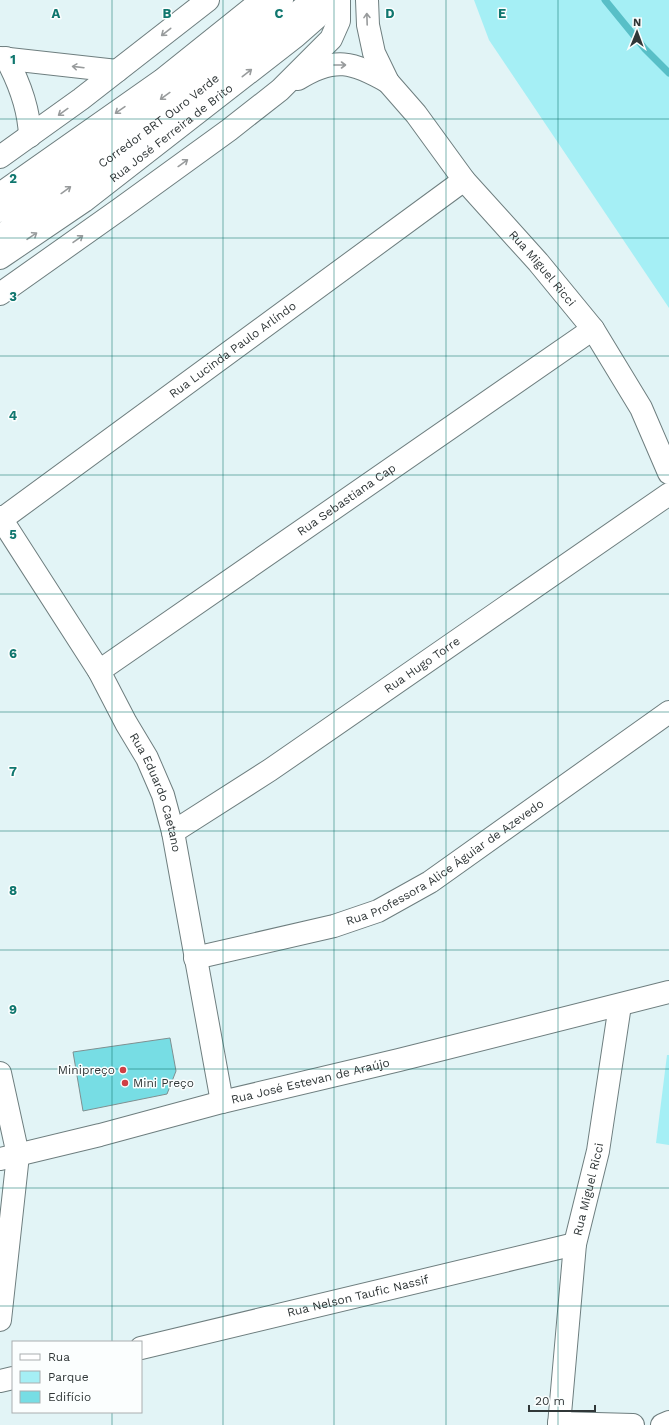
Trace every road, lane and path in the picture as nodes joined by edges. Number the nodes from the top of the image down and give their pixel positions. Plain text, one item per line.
1 (208, 0) edge
2 (262, 0) edge
3 (282, 0) edge
4 (313, 0) edge
5 (338, 0) edge
6 (367, 0) edge
7 (3, 58) edge
8 (117, 71) junction
9 (388, 82) junction
10 (280, 90) junction
11 (30, 136) junction
12 (0, 157) edge
13 (464, 180) junction
14 (0, 194) edge
15 (0, 211) edge
16 (0, 236) edge
17 (0, 258) edge
18 (0, 294) edge
19 (593, 329) junction
20 (669, 474) edge
21 (669, 494) edge
22 (1, 518) edge
23 (99, 671) junction
24 (669, 712) edge
25 (173, 832) junction
26 (195, 958) junction
27 (669, 992) edge
28 (620, 1005) junction
29 (0, 1073) edge
30 (222, 1102) junction
31 (9, 1157) edge
32 (576, 1244) junction
33 (0, 1320) edge
34 (142, 1348) edge
35 (12, 1378) edge
36 (0, 1381) edge
37 (669, 1422) edge
38 (559, 1424) edge
39 (632, 1425) edge
40 (662, 1425) edge

1 -> 8 street
2 -> 14 street
3 -> 15 street, Corredor BRT Ouro Verde
16 -> 4 street, Corredor BRT Ouro Verde
5 - 10 street
17 -> 5 street, Rua José Ferreira de Brito
9 -> 6 street, Rua Miguel Ricci
8 -> 7 street
7 - 11 street
8 -> 11 street
10 -> 9 street, Rua Miguel Ricci
9 - 13 street, Rua Miguel Ricci
18 -> 10 street
11 - 12 street
13 - 19 street, Rua Miguel Ricci
13 - 22 street, Rua Lucinda Paulo Arlíndo
19 - 20 street, Rua Miguel Ricci
19 - 23 street, Rua Sebastiana Cap
21 - 25 street, Rua Hugo Torre
22 - 23 street, Rua Eduardo Caetano
23 - 25 street, Rua Eduardo Caetano
24 - 26 street, Rua Professora Alice Águiar de Azevedo
25 - 26 street, Rua Eduardo Caetano
26 - 30 street, Rua Eduardo Caetano
27 - 28 street
28 - 30 street, Rua José Estevan de Araújo
28 - 32 street, Rua Miguel Ricci
29 - 31 street
30 - 31 street, Rua José Estevan de Araújo
31 - 33 street
32 - 34 street, Rua Nelson Taufic Nassif
32 - 38 street, Rua Miguel Ricci
35 - 36 street
37 - 40 street
38 - 39 street

